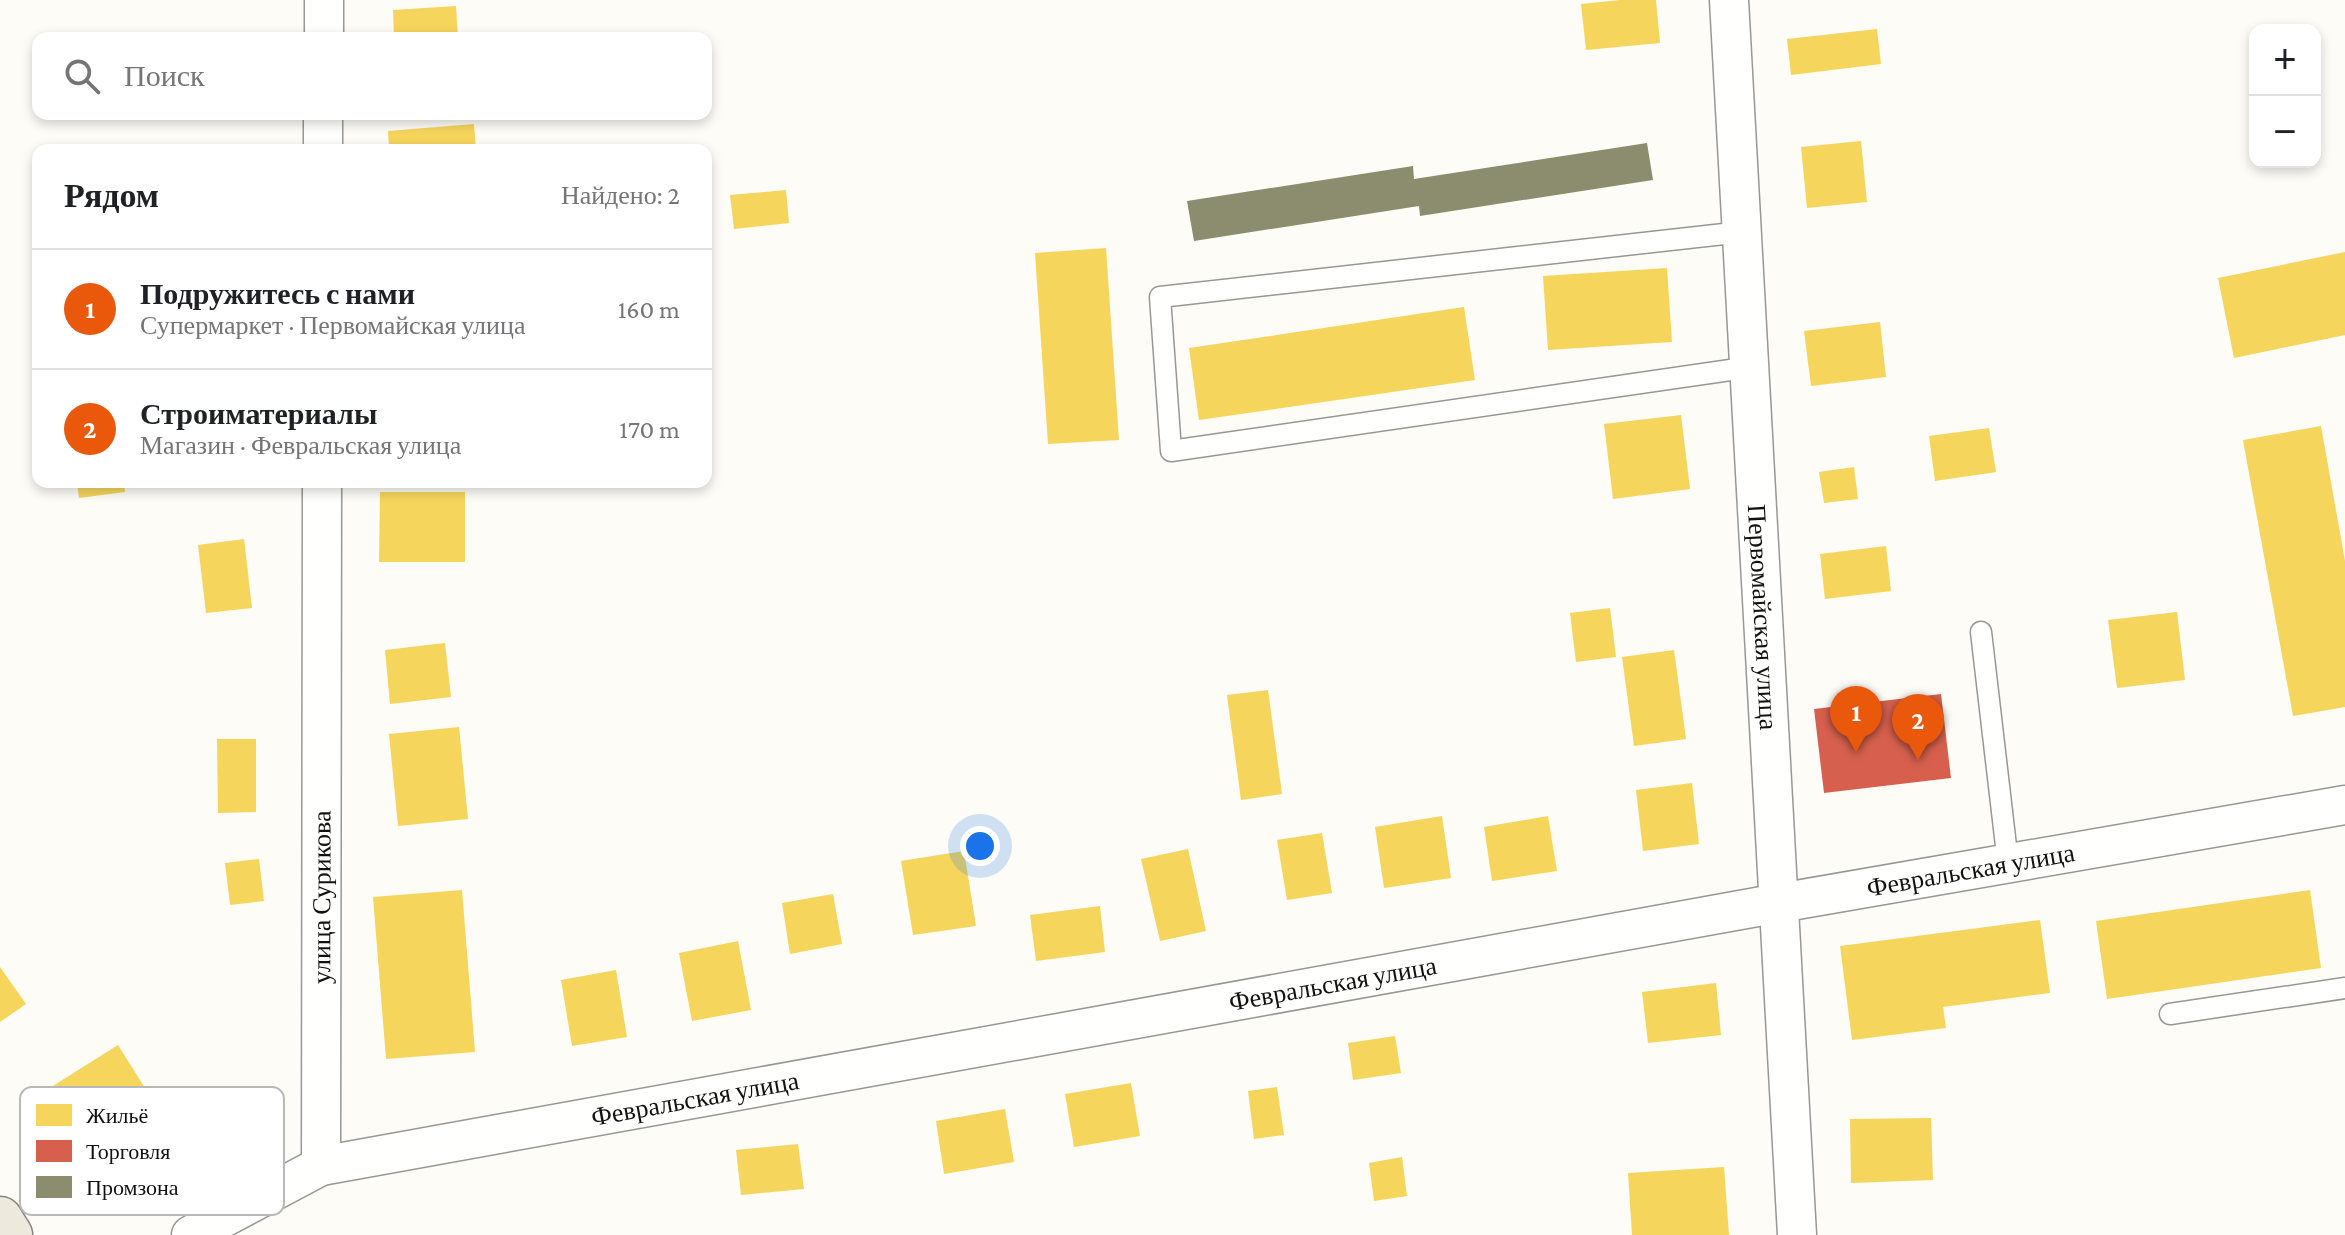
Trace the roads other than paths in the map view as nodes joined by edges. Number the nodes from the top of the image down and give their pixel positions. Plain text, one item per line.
1 (324, 0) edge
2 (1729, 0) edge
3 (324, 32) edge
4 (323, 120) edge
5 (323, 144) edge
6 (1742, 232) junction
7 (1751, 367) junction
8 (322, 488) edge
9 (1981, 632) dead end
10 (2345, 805) edge
11 (2008, 863) junction
12 (1779, 903) junction
13 (2345, 988) edge
14 (2170, 1014) dead end
15 (321, 1166) junction
16 (284, 1186) edge
17 (229, 1215) edge
18 (0, 1219) edge
19 (10, 1235) edge
20 (191, 1235) edge
21 (1797, 1235) edge

1 - 3 street
2 - 6 street, Первомайская улица
4 - 5 street
6 - 7 street, Первомайская улица
6 - 7 lane
7 - 12 street, Первомайская улица
8 - 15 street, улица Сурикова
9 - 11 lane
10 - 11 street, Февральская улица
11 - 12 street, Февральская улица
12 - 15 street, Февральская улица
12 - 21 street, Первомайская улица
13 - 14 lane
15 - 16 street
17 - 20 street
18 - 19 main road

